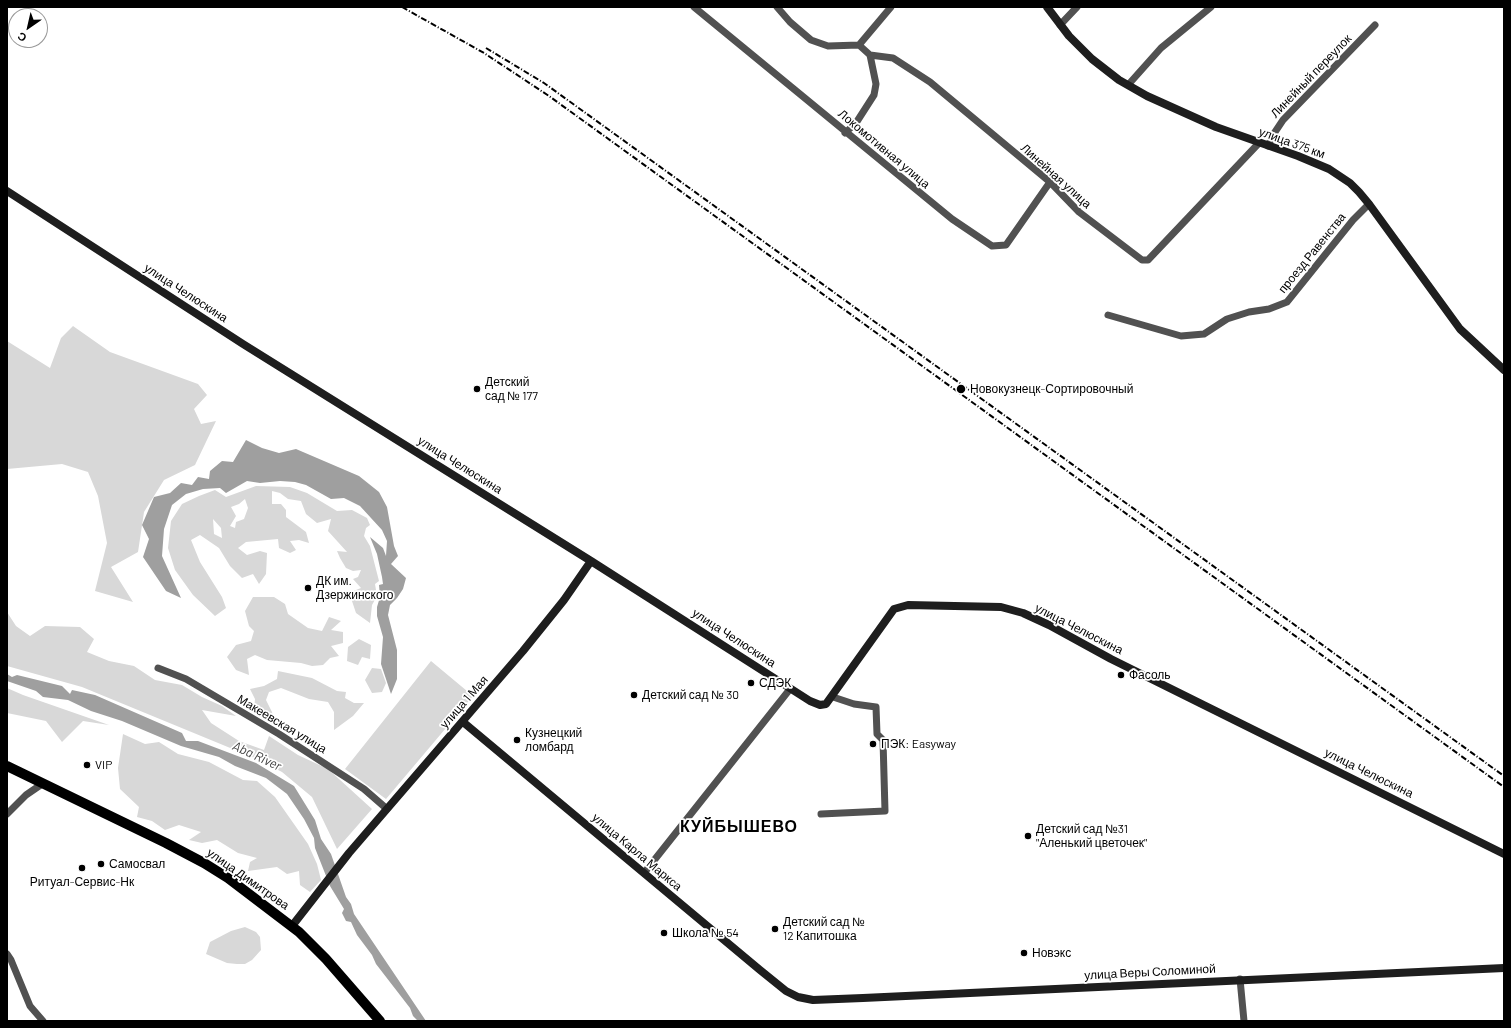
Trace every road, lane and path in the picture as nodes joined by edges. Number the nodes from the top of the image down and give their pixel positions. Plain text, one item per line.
1 (694, 7) edge
2 (777, 7) edge
3 (891, 7) edge
4 (1047, 7) edge
5 (1077, 7) edge
6 (1211, 7) edge
7 (1060, 24) junction
8 (1375, 25) dead end
9 (859, 45) junction
10 (870, 55) junction
11 (1128, 85) junction
12 (845, 133) junction
13 (1259, 143) junction
14 (1268, 146) junction
15 (1050, 182) junction
16 (7, 192) edge
17 (1369, 204) junction
18 (1108, 315) dead end
19 (1504, 370) edge
20 (591, 561) junction
21 (158, 668) dead end
22 (790, 689) junction
23 (833, 697) junction
24 (463, 722) junction
25 (7, 766) edge
26 (42, 784) junction
27 (387, 810) junction
28 (7, 814) edge
29 (821, 814) dead end
30 (1504, 854) edge
31 (644, 873) junction
32 (292, 926) junction
33 (7, 954) edge
34 (1504, 968) edge
35 (1240, 979) junction
36 (798, 997) joint
37 (43, 1021) edge
38 (380, 1021) edge
39 (1244, 1021) edge

1 - 12 street, Локомотивная улица
2 - 9 street
3 - 9 street
4 - 7 street, улица 375 км
5 - 7 street
6 - 11 street
7 - 11 street, улица 375 км
8 - 14 street, Линейный переулок
9 - 10 street
10 - 12 street
10 - 15 street, Линейная улица
11 - 13 street, улица 375 км
12 - 15 street, Локомотивная улица
13 - 14 street, улица 375 км
13 - 15 street, Линейная улица
14 - 17 street, улица 375 км
16 - 20 street, улица Челюскина
17 - 18 street, проезд Равенства
17 - 19 street, улица 375 км
20 - 22 street, улица Челюскина
20 - 24 street, улица 1 Мая
21 - 27 street, Макеевская улица
22 - 23 street, улица Челюскина
22 - 31 street
23 - 29 street
23 - 30 street, улица Челюскина
24 - 27 street, улица 1 Мая
24 - 31 street, улица Карла Маркса
25 - 26 main road, улица Димитрова
26 - 28 street
26 - 32 main road, улица Димитрова
27 - 32 street, улица 1 Мая
31 - 36 street, улица Карла Маркса
32 - 38 main road, улица Димитрова
33 - 37 street
34 - 35 street, улица Веры Соломиной
35 - 36 street, улица Веры Соломиной
35 - 39 street

